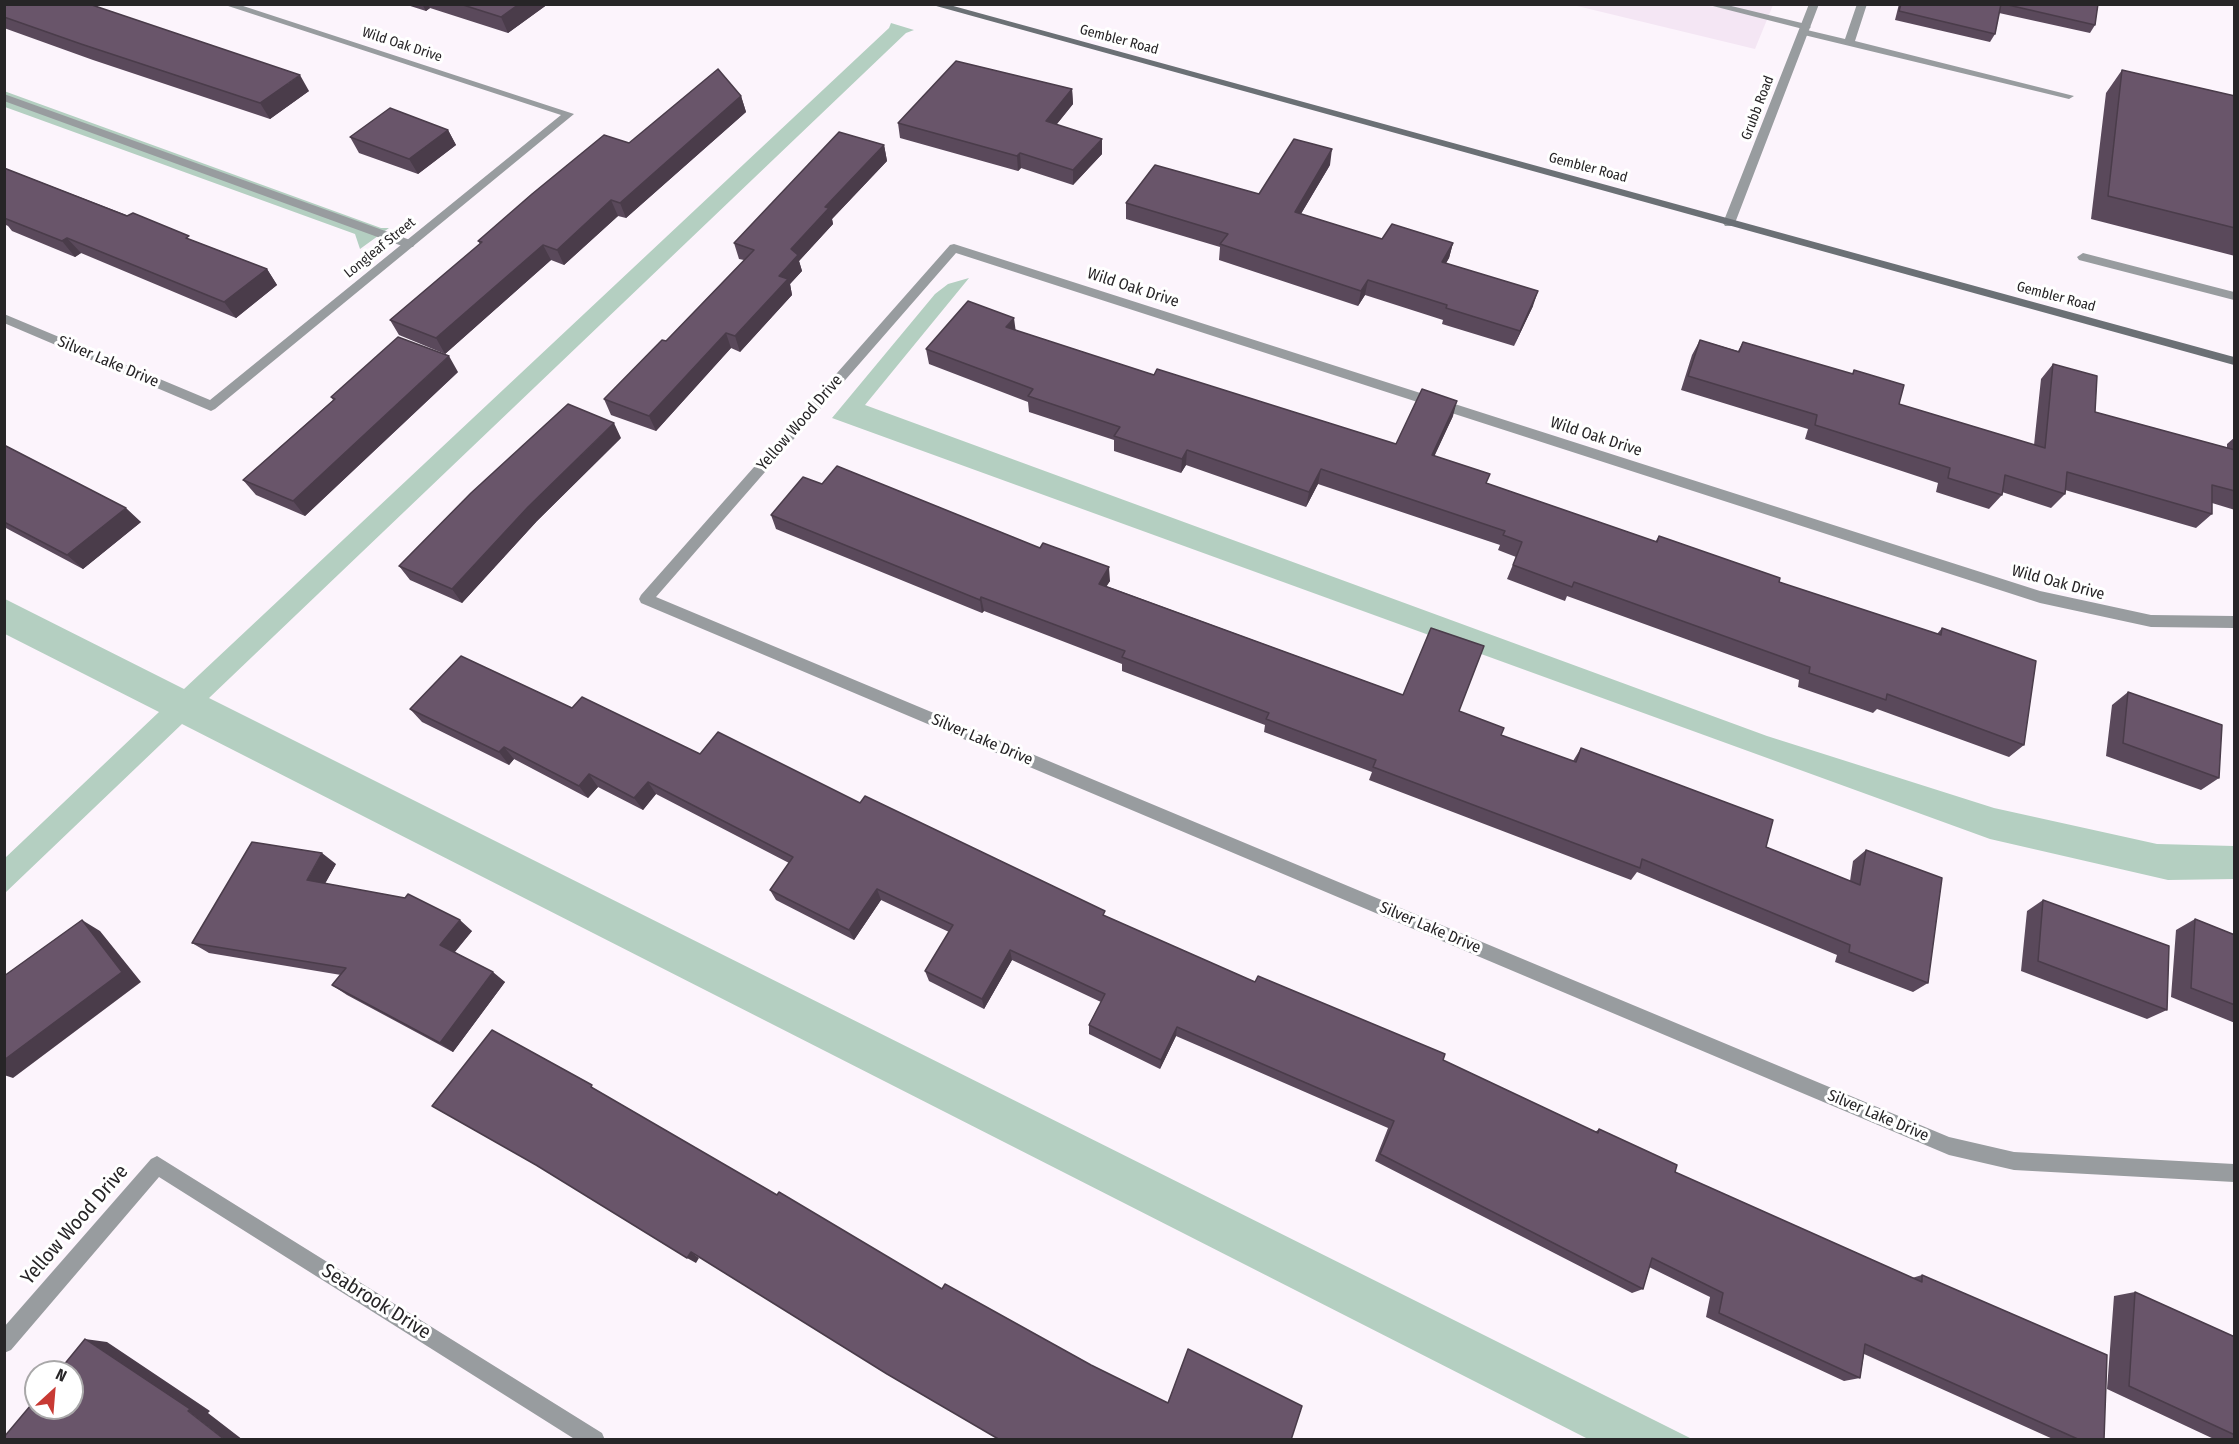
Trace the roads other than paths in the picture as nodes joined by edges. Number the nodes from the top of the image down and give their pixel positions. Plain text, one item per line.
1 (226, 4) edge
2 (933, 4) edge
3 (1710, 4) edge
4 (1814, 4) edge
5 (1862, 4) edge
6 (1745, 9) edge
7 (1805, 30) junction
8 (1850, 43) junction
9 (2069, 96) dead end
10 (4, 97) edge
11 (569, 114) joint
12 (1729, 222) junction
13 (409, 244) junction
14 (954, 248) joint
15 (2083, 257) dead end
16 (2235, 296) edge
17 (4, 318) edge
18 (2235, 361) edge
19 (211, 406) joint
20 (646, 598) joint
21 (2235, 622) edge
22 (157, 1165) joint
23 (2235, 1173) edge
24 (4, 1343) edge
25 (596, 1440) edge

1 - 11 street, Wild Oak Drive
2 - 12 main road, Gembler Road
3 - 6 street
4 - 7 street, Grubb Road
5 - 8 street
6 - 7 street
7 - 8 street
7 - 12 street, Grubb Road
8 - 9 street
10 - 13 street
11 - 13 street, Longleaf Street
12 - 18 main road, Gembler Road
13 - 19 street, Longleaf Street
14 - 20 street, Yellow Wood Drive
14 - 21 street, Wild Oak Drive
15 - 16 street
17 - 19 street, Silver Lake Drive
20 - 23 street, Silver Lake Drive
22 - 24 street, Yellow Wood Drive
22 - 25 street, Seabrook Drive

